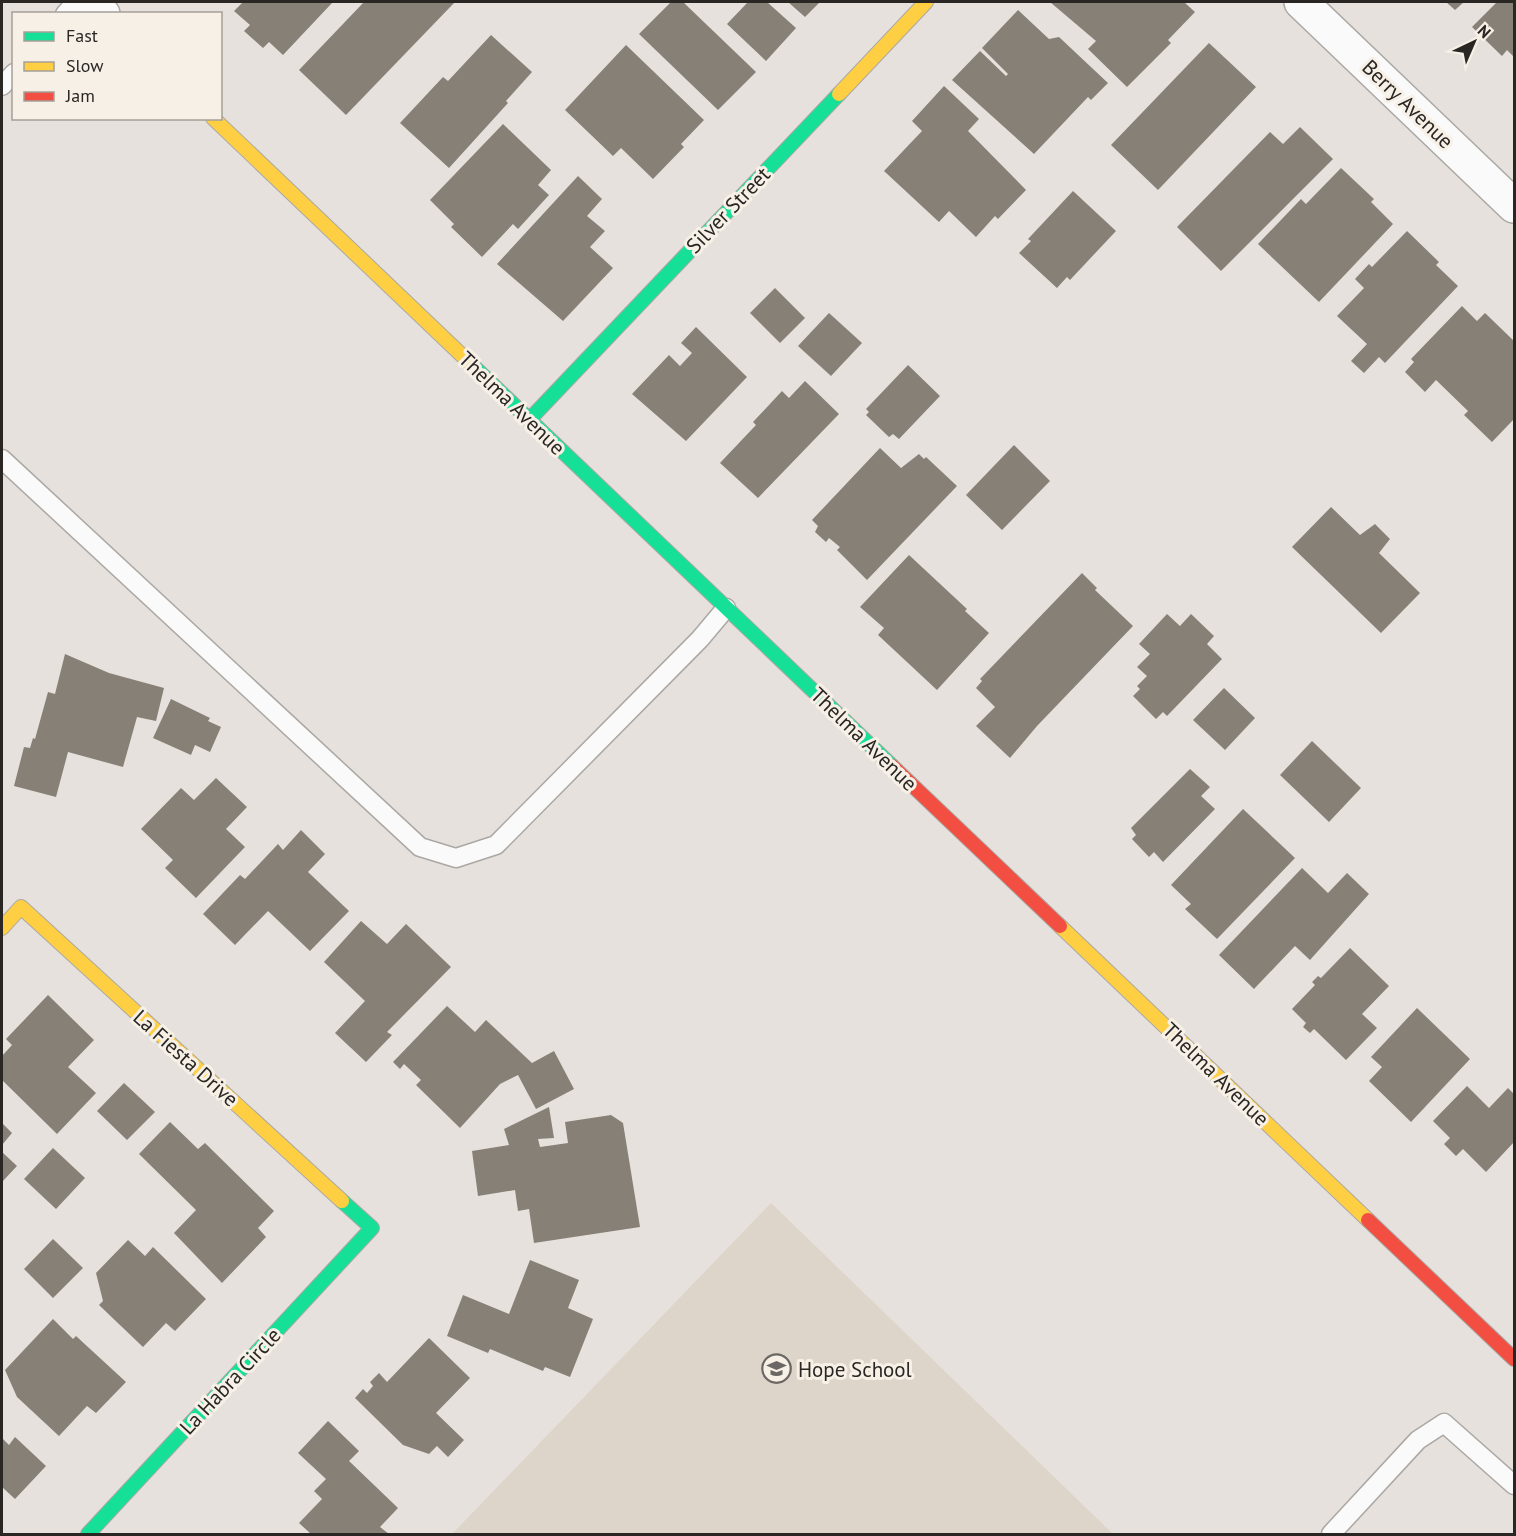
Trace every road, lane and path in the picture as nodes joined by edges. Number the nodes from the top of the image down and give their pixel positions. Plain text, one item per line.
1 (926, 2) edge
2 (1301, 2) edge
3 (215, 120) edge
4 (1515, 206) edge
5 (530, 419) junction
6 (2, 459) edge
7 (726, 608) junction
8 (2, 928) edge
9 (372, 1228) joint
10 (1515, 1359) edge
11 (1515, 1485) edge
12 (88, 1534) edge
13 (1331, 1534) edge

1 - 5 street, Silver Street
2 - 4 street, Berry Avenue
3 - 5 street, Thelma Avenue
5 - 7 street, Thelma Avenue
6 - 7 lane
7 - 10 street, Thelma Avenue
8 - 9 street, La Fiesta Drive
9 - 12 street, La Habra Circle
11 - 13 lane

